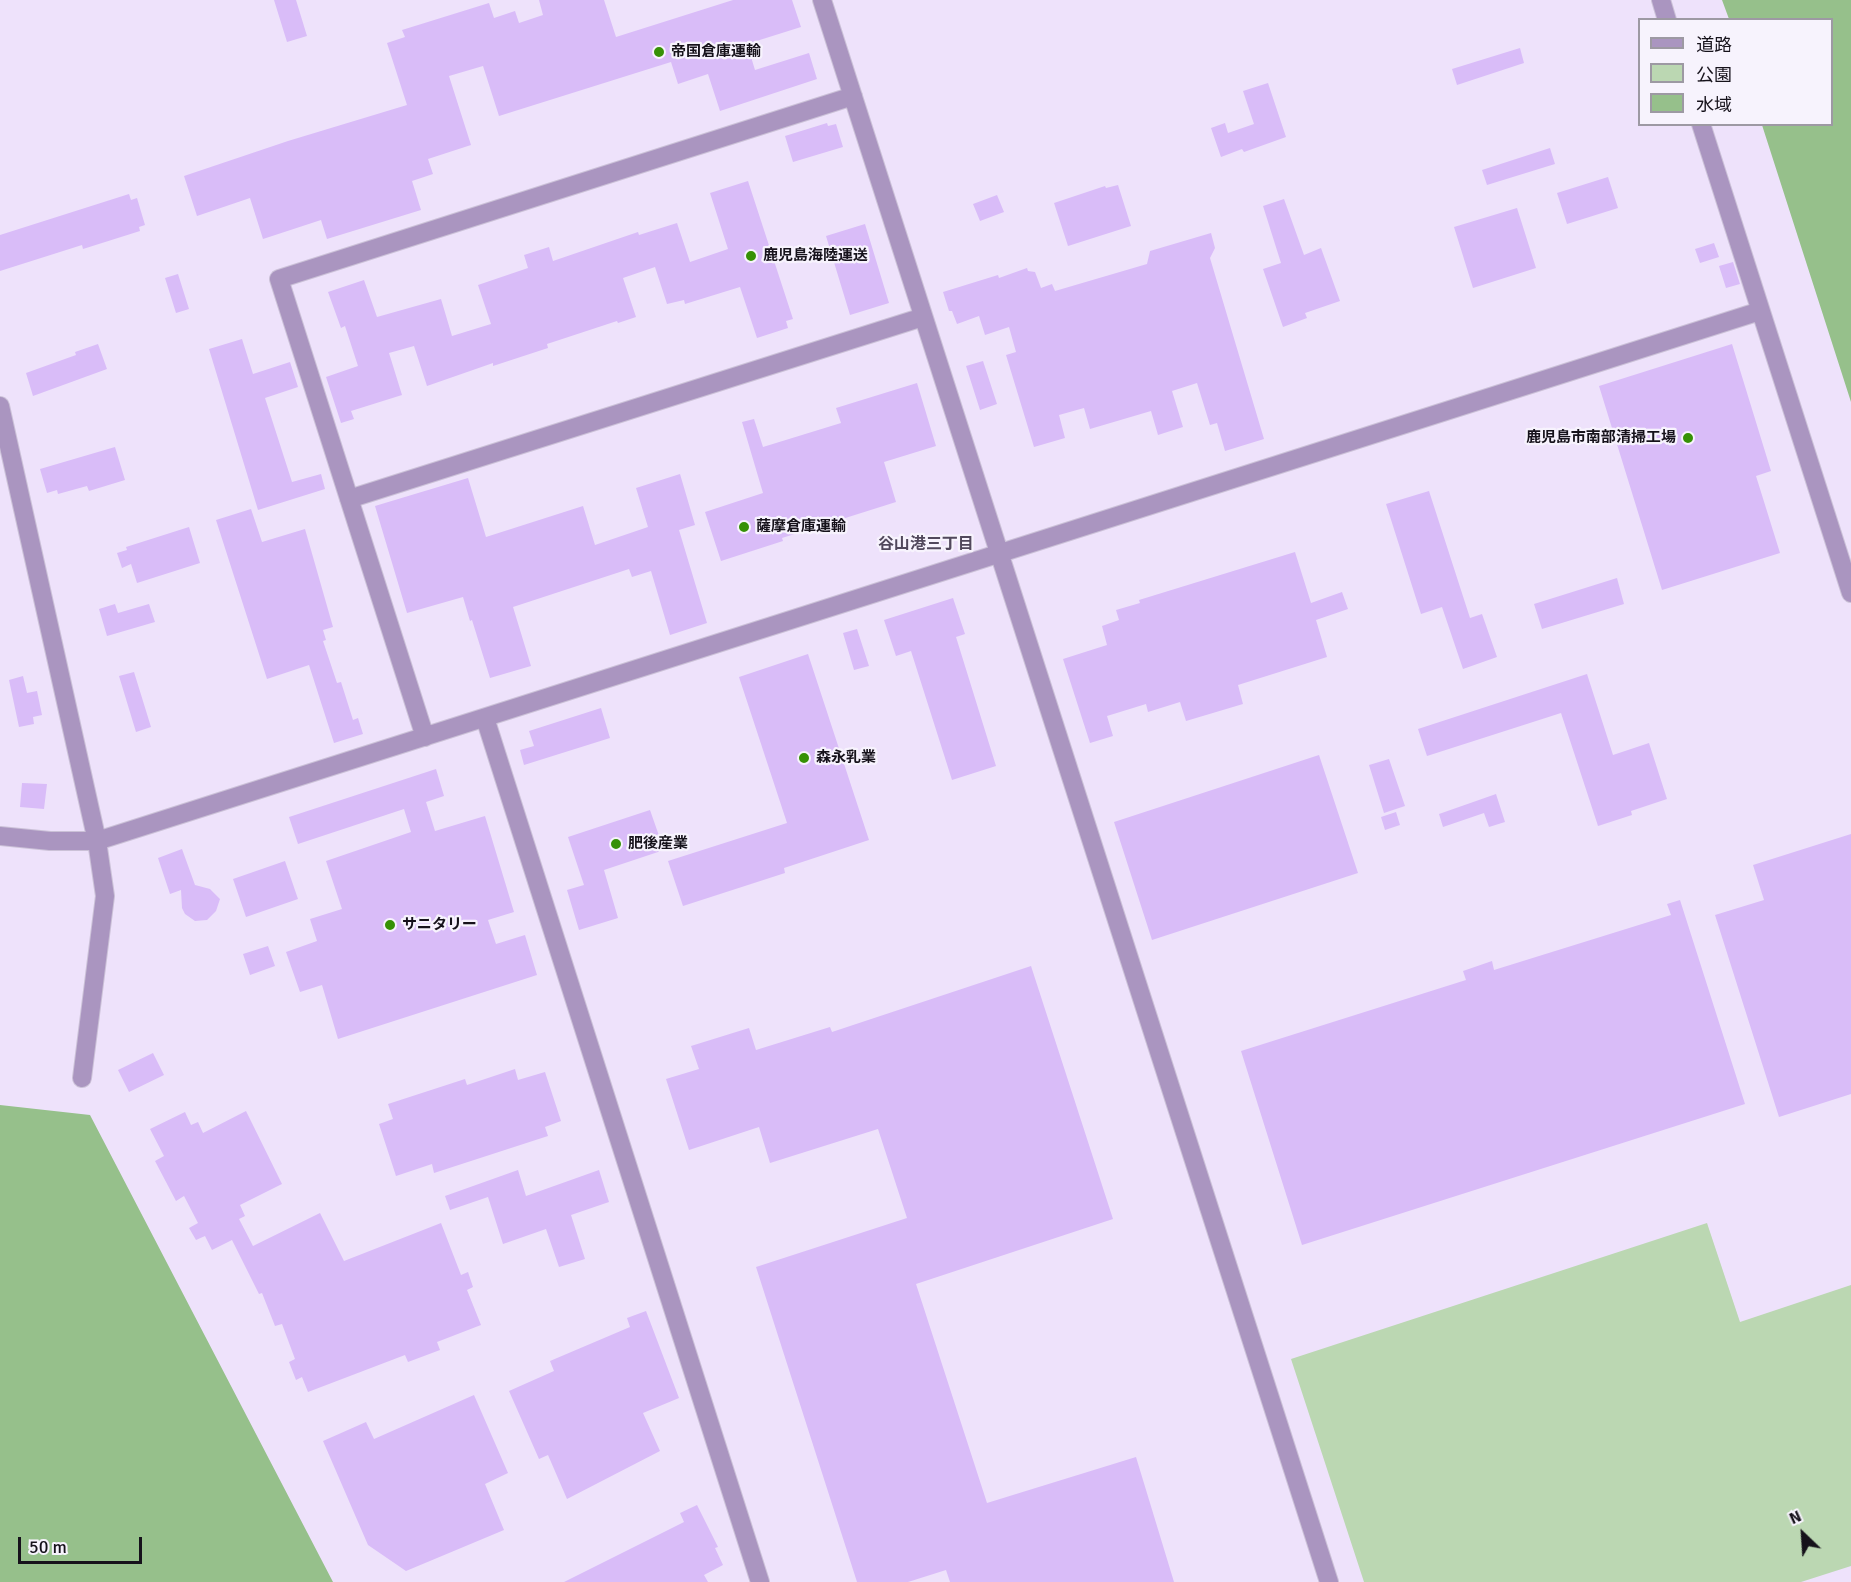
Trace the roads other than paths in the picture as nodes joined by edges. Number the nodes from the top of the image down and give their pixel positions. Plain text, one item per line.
1 (822, 0) edge
2 (1661, 0) edge
3 (1666, 18) edge
4 (853, 96) junction
5 (1702, 126) edge
6 (1761, 311) junction
7 (923, 317) junction
8 (0, 406) edge
9 (349, 499) junction
10 (999, 554) junction
11 (1851, 593) edge
12 (484, 718) junction
13 (425, 737) junction
14 (0, 836) edge
15 (97, 841) junction
16 (82, 1078) dead end
17 (760, 1582) edge
18 (1329, 1582) edge

1 - 4 street
2 - 3 street
4 - 7 street
4 - 9 street
5 - 6 street
6 - 10 street
6 - 11 street
7 - 9 street
7 - 10 street
8 - 15 street
9 - 13 street
10 - 12 street
10 - 18 street
12 - 13 street
12 - 17 street
13 - 15 street
14 - 15 street
15 - 16 street

